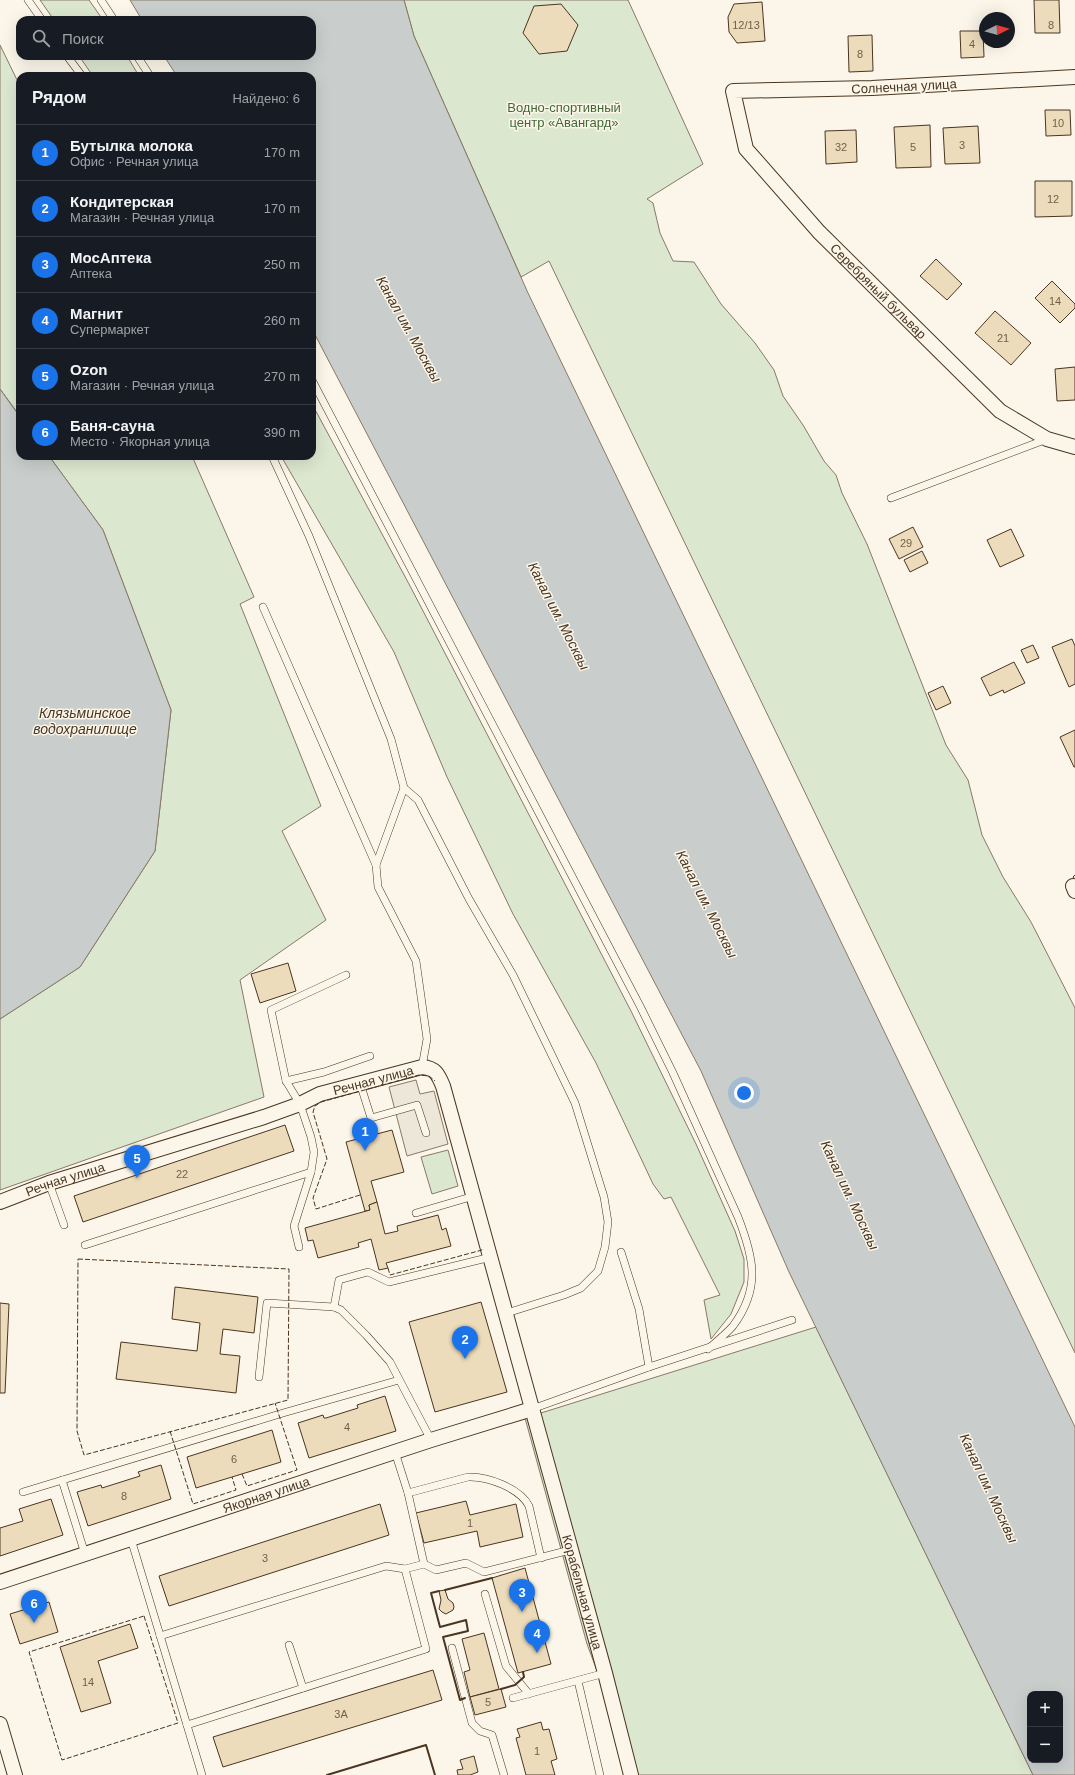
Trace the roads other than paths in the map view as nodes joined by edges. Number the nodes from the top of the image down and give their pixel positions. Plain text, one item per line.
1 (28, 0) edge
2 (101, 0) edge
3 (39, 16) edge
4 (111, 16) edge
5 (70, 60) edge
6 (140, 60) edge
7 (79, 72) edge
8 (147, 72) edge
9 (1075, 77) edge
10 (733, 91) joint
11 (316, 388) edge
12 (1047, 439) junction
13 (1075, 448) edge
14 (274, 460) edge
15 (891, 498) dead end
16 (263, 607) dead end
17 (404, 788) junction
18 (376, 866) junction
19 (346, 975) dead end
20 (370, 1056) dead end
21 (422, 1067) junction
22 (286, 1081) junction
23 (360, 1083) junction
24 (300, 1104) junction
25 (426, 1133) dead end
26 (311, 1172) junction
27 (49, 1183) junction
28 (474, 1196) junction
29 (0, 1202) edge
30 (416, 1213) dead end
31 (64, 1225) dead end
32 (85, 1245) dead end
33 (299, 1247) dead end
34 (621, 1252) dead end
35 (491, 1257) junction
36 (334, 1307) junction
37 (507, 1313) junction
38 (792, 1320) dead end
39 (708, 1349) junction
40 (649, 1367) junction
41 (259, 1377) dead end
42 (399, 1380) junction
43 (532, 1409) junction
44 (431, 1440) junction
45 (395, 1452) junction
46 (62, 1480) junction
47 (23, 1492) dead end
48 (408, 1493) junction
49 (131, 1539) junction
50 (570, 1550) junction
51 (85, 1554) junction
52 (541, 1558) junction
53 (424, 1564) junction
54 (405, 1569) junction
55 (0, 1582) edge
56 (485, 1594) dead end
57 (160, 1636) junction
58 (289, 1645) dead end
59 (452, 1648) dead end
60 (605, 1674) junction
61 (578, 1681) junction
62 (302, 1688) junction
63 (530, 1694) junction
64 (513, 1698) dead end
65 (0, 1724) edge
66 (187, 1725) junction
67 (15, 1775) edge
68 (202, 1775) edge
69 (504, 1775) edge
70 (600, 1775) edge
71 (631, 1775) edge

1 - 3 lane
2 - 4 lane
5 - 7 lane
6 - 8 lane
9 - 10 street, Солнечная улица
10 - 12 street, Серебряный бульвар
11 - 39 lane
12 - 13 street, Серебряный бульвар
12 - 15 lane
14 - 17 lane
16 - 18 lane
17 - 18 lane
17 - 37 lane
18 - 21 lane
19 - 22 lane
20 - 22 lane
21 - 23 street, Речная улица
21 - 28 street, Речная улица
22 - 24 lane
23 - 24 street, Речная улица
23 - 25 lane
24 - 26 lane
24 - 27 street, Речная улица
26 - 32 lane
26 - 33 lane
27 - 29 street, Речная улица
27 - 31 lane
28 - 30 lane
28 - 35 street, Речная улица
34 - 40 lane
35 - 36 lane
35 - 37 street, Речная улица
36 - 41 lane
36 - 42 lane
37 - 43 street, Речная улица
38 - 39 lane
39 - 40 lane
40 - 43 lane
42 - 44 lane
42 - 46 lane
43 - 44 street, Якорная улица
43 - 50 street, Корабельная улица
44 - 45 street, Якорная улица
45 - 48 lane
45 - 49 street, Якорная улица
46 - 47 lane
46 - 51 lane
48 - 52 lane
48 - 53 lane
49 - 51 street, Якорная улица
49 - 57 lane
50 - 52 lane
50 - 60 street, Корабельная улица
51 - 55 street, Якорная улица
52 - 53 lane
53 - 54 lane
54 - 57 lane
54 - 62 lane
56 - 63 lane
57 - 66 lane
58 - 62 lane
59 - 69 lane
60 - 61 lane
60 - 71 street, Корабельная улица
61 - 63 lane
61 - 70 lane
62 - 66 lane
63 - 64 lane
65 - 67 street
66 - 68 lane

